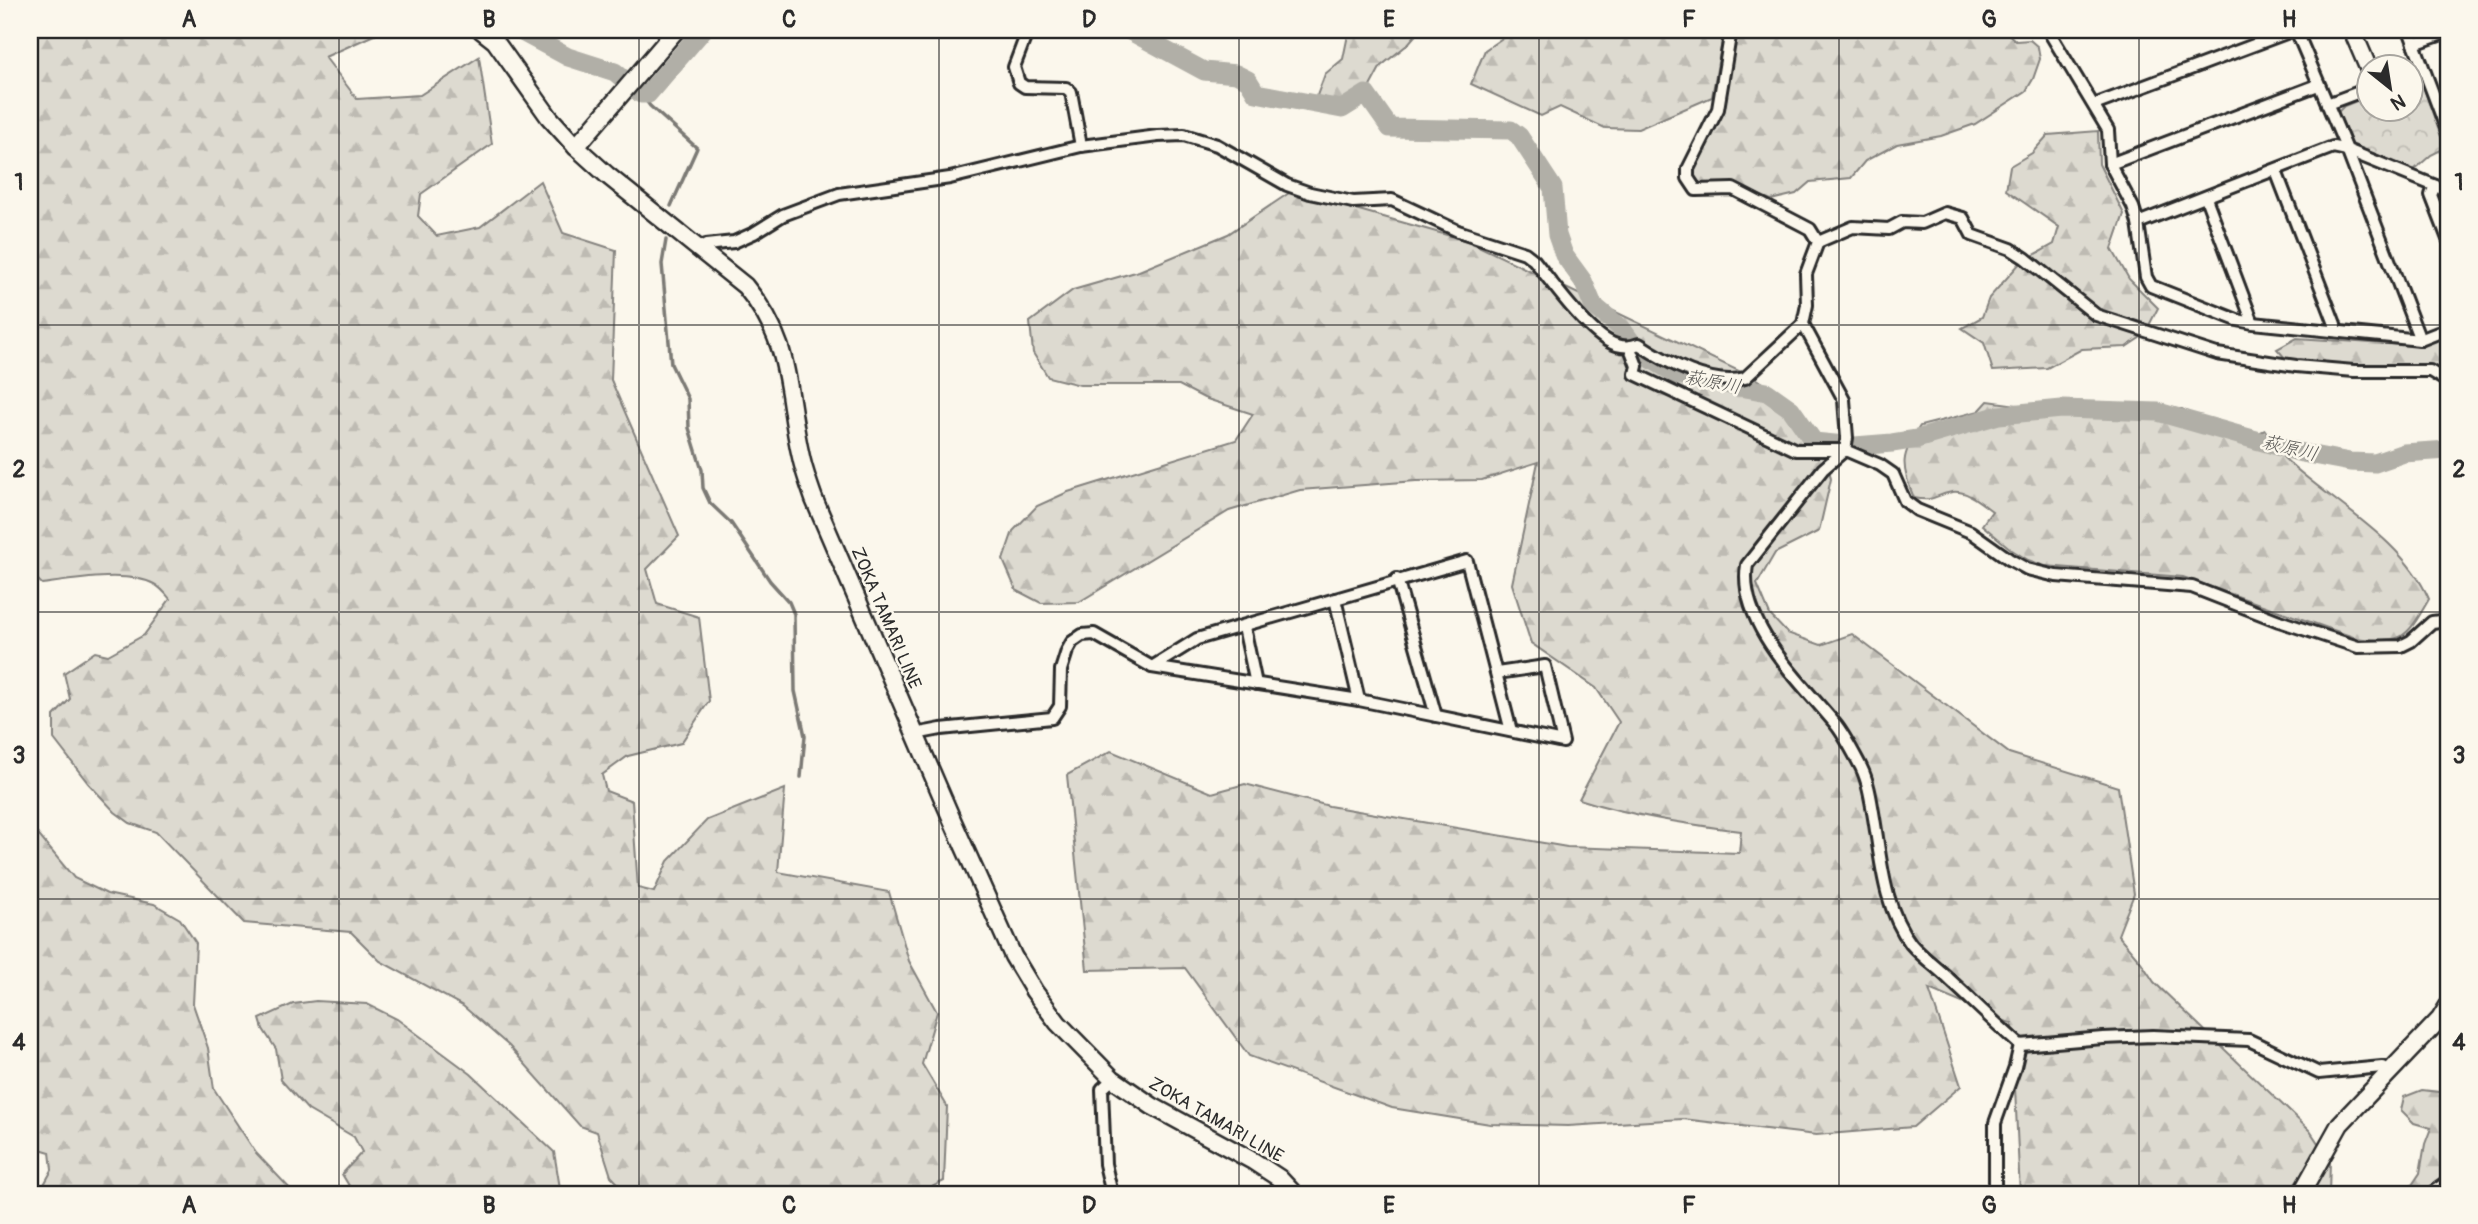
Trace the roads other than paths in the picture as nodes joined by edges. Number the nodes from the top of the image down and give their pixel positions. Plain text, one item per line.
1 (481, 30) edge
2 (676, 30) edge
3 (1028, 30) edge
4 (1731, 30) edge
5 (2048, 30) edge
6 (2295, 30) edge
7 (2352, 30) edge
8 (2409, 30) edge
9 (2448, 32) edge
10 (2414, 44) junction
11 (2361, 52) edge
12 (2415, 52) edge
13 (2426, 84) edge
14 (2318, 85) junction
15 (2356, 93) edge
16 (2448, 97) edge
17 (2436, 101) junction
18 (2327, 104) junction
19 (2094, 105) junction
20 (2448, 133) edge
21 (1081, 146) junction
22 (576, 147) junction
23 (2347, 150) junction
24 (2110, 164) junction
25 (2276, 171) junction
26 (2435, 186) junction
27 (2448, 191) edge
28 (2206, 198) junction
29 (2138, 223) junction
30 (2448, 239) edge
31 (1818, 242) junction
32 (701, 250) junction
33 (2253, 323) junction
34 (1803, 324) junction
35 (2448, 330) edge
36 (2335, 331) junction
37 (2420, 340) junction
38 (1635, 346) junction
39 (2448, 382) edge
40 (1845, 450) junction
41 (1397, 579) junction
42 (1335, 599) junction
43 (2448, 620) edge
44 (1244, 627) junction
45 (1152, 667) junction
46 (1497, 673) junction
47 (1256, 684) junction
48 (1359, 700) junction
49 (1436, 716) junction
50 (1511, 732) junction
51 (915, 734) junction
52 (2448, 1006) edge
53 (2020, 1045) junction
54 (2391, 1070) junction
55 (1113, 1079) junction
56 (2448, 1185) edge
57 (1112, 1194) edge
58 (1294, 1194) edge
59 (1993, 1194) edge
60 (2301, 1194) edge
61 (2435, 1194) edge

1 - 22 main road, ZOKA TAMARI LINE
2 - 22 main road
3 - 21 street
4 - 31 street
5 - 19 street
6 - 14 street
6 - 19 street
7 - 11 main road
8 - 10 street
9 - 10 street
10 - 12 street
13 - 17 street
14 - 18 street
14 - 24 street
15 - 18 street
16 - 17 street
17 - 20 street
18 - 23 street
19 - 24 street
21 - 32 street
21 - 38 street
22 - 32 main road, ZOKA TAMARI LINE
23 - 25 street
23 - 26 street
23 - 37 street
24 - 29 street
25 - 28 street
25 - 36 street
26 - 27 street
26 - 30 street
28 - 29 street
28 - 33 street
29 - 33 street
31 - 34 street
31 - 39 street
32 - 51 main road, ZOKA TAMARI LINE
33 - 36 street
34 - 38 street
34 - 40 street
35 - 37 street
36 - 37 street
38 - 40 street
40 - 43 street
40 - 53 street
41 - 42 street
41 - 46 street
41 - 49 street
42 - 44 street
42 - 48 street
44 - 45 street
44 - 47 street
45 - 47 street
45 - 51 street
46 - 50 street
46 - 50 street
47 - 48 street
48 - 49 street
49 - 50 street
51 - 55 main road, ZOKA TAMARI LINE
52 - 54 main road
53 - 54 street
53 - 59 street
54 - 60 main road
55 - 57 street
55 - 58 main road, ZOKA TAMARI LINE
56 - 61 main road

